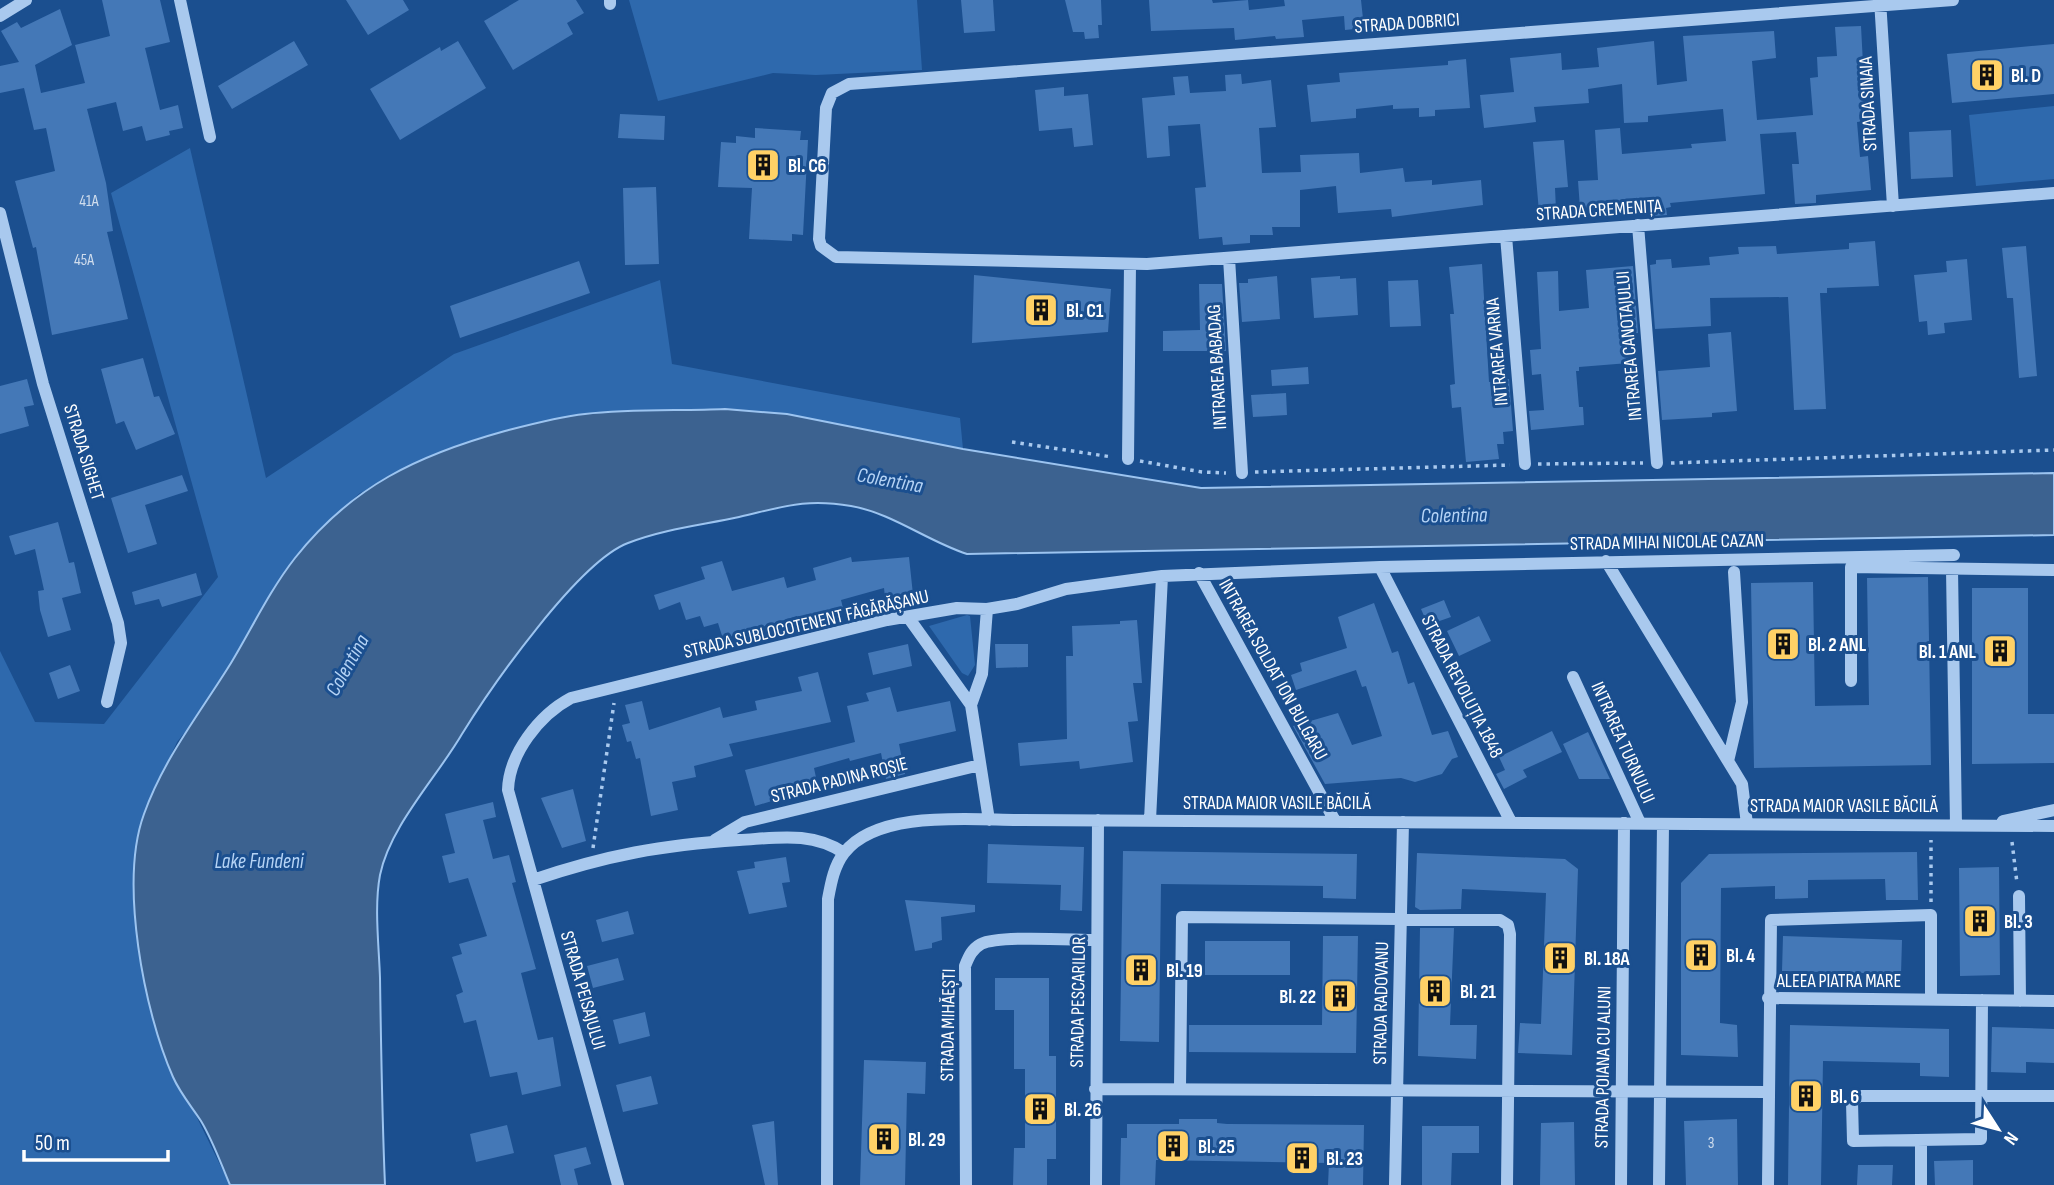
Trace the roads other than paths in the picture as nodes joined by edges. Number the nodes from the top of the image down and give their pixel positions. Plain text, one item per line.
1 (26, 0) edge
2 (180, 0) edge
3 (1953, 0) edge
4 (1881, 3) edge
5 (0, 16) edge
6 (211, 137) dead end
7 (2054, 193) edge
8 (1893, 206) junction
9 (0, 213) edge
10 (1638, 225) junction
11 (1506, 236) junction
12 (1229, 258) junction
13 (1130, 264) junction
14 (1128, 459) dead end
15 (1657, 463) dead end
16 (1525, 464) dead end
17 (1242, 472) dead end
18 (1954, 555) dead end
19 (1606, 561) junction
20 (1380, 567) junction
21 (1952, 569) junction
22 (2054, 570) edge
23 (1734, 572) dead end
24 (1199, 573) junction
25 (1162, 576) junction
26 (987, 608) junction
27 (908, 617) junction
28 (1573, 677) dead end
29 (1852, 681) dead end
30 (107, 702) dead end
31 (971, 705) junction
32 (1728, 761) junction
33 (980, 765) junction
34 (511, 806) joint
35 (2054, 810) edge
36 (989, 820) junction
37 (1098, 820) junction
38 (1150, 820) junction
39 (1335, 821) junction
40 (1403, 822) junction
41 (1511, 822) junction
42 (1624, 823) junction
43 (1640, 823) junction
44 (1663, 824) junction
45 (1747, 824) junction
46 (1956, 825) junction
47 (1989, 825) junction
48 (2054, 826) edge
49 (712, 842) junction
50 (844, 853) junction
51 (533, 880) junction
52 (2019, 896) road end
53 (1401, 920) junction
54 (1096, 940) junction
55 (1768, 998) junction
56 (1931, 1000) junction
57 (1982, 1000) junction
58 (2020, 1001) junction
59 (2054, 1001) edge
60 (1180, 1087) junction
61 (1095, 1088) junction
62 (1397, 1089) junction
63 (1508, 1090) junction
64 (1621, 1091) junction
65 (1660, 1091) junction
66 (1767, 1092) junction
67 (1982, 1095) junction
68 (2054, 1096) edge
69 (1922, 1142) junction
70 (618, 1185) edge
71 (827, 1185) edge
72 (966, 1185) edge
73 (1096, 1185) edge
74 (1395, 1185) edge
75 (1507, 1185) edge
76 (1620, 1185) edge
77 (1659, 1185) edge
78 (1768, 1185) edge
79 (1921, 1185) edge

1 - 5 street
2 - 6 street
3 - 4 street, STRADA DOBRICI
4 - 8 street, STRADA SINAIA
4 - 13 street, STRADA DOBRICI
7 - 8 street, STRADA CREMENIȚA
8 - 10 street, STRADA CREMENIȚA
9 - 30 street, STRADA SIGHET
10 - 11 street, STRADA CREMENIȚA
10 - 15 street, INTRAREA CANOTAJULUI
11 - 12 street, STRADA CREMENIȚA
11 - 16 street, INTRAREA VARNA
12 - 13 street, STRADA CREMENIȚA
12 - 17 street, INTRAREA BABADAG
13 - 14 street
18 - 19 street, STRADA MIHAI NICOLAE CAZAN
19 - 20 street, STRADA MIHAI NICOLAE CAZAN
19 - 32 street
20 - 24 street, STRADA SUBLOCOTENENT FĂGĂRĂȘANU
20 - 41 street, STRADA REVOLUȚIA 1848
21 - 22 street
21 - 29 street
21 - 46 street
23 - 32 street
24 - 25 street, STRADA SUBLOCOTENENT FĂGĂRĂȘANU
24 - 39 street, INTRAREA SOLDAT ION BULGARU
25 - 26 street, STRADA SUBLOCOTENENT FĂGĂRĂȘANU
25 - 38 street
26 - 27 street, STRADA SUBLOCOTENENT FĂGĂRĂȘANU
26 - 31 street
27 - 31 street
27 - 34 street, STRADA SUBLOCOTENENT FĂGĂRĂȘANU
28 - 43 street, INTRAREA TURNULUI
31 - 33 street
32 - 45 street
33 - 36 street
33 - 49 street, STRADA PADINA ROȘIE
34 - 51 street, STRADA PEISAJULUI
35 - 47 street
36 - 37 street, STRADA MAIOR VASILE BĂCILĂ
36 - 50 street, STRADA MAIOR VASILE BĂCILĂ
37 - 38 street, STRADA MAIOR VASILE BĂCILĂ
37 - 54 street, STRADA PESCARILOR
38 - 39 street, STRADA MAIOR VASILE BĂCILĂ
39 - 40 street, STRADA MAIOR VASILE BĂCILĂ
40 - 41 street, STRADA MAIOR VASILE BĂCILĂ
40 - 53 street, STRADA RADOVANU
41 - 42 street, STRADA MAIOR VASILE BĂCILĂ
42 - 43 street, STRADA MAIOR VASILE BĂCILĂ
42 - 64 street, STRADA POIANA CU ALUNI
43 - 44 street, STRADA MAIOR VASILE BĂCILĂ
44 - 45 street, STRADA MAIOR VASILE BĂCILĂ
44 - 65 street
45 - 46 street, STRADA MAIOR VASILE BĂCILĂ
46 - 47 street, STRADA MAIOR VASILE BĂCILĂ
47 - 48 street, STRADA MAIOR VASILE BĂCILĂ
49 - 50 street, STRADA PADINA ROȘIE
49 - 51 street, STRADA PADINA ROȘIE
50 - 71 street
51 - 70 street, STRADA PEISAJULUI
52 - 58 street
53 - 60 street
53 - 62 street, STRADA RADOVANU
53 - 63 street
54 - 61 street, STRADA PESCARILOR
54 - 72 street, STRADA MIHĂEȘTI
55 - 56 street, ALEEA PIATRA MARE
55 - 56 street
55 - 66 street, ALEEA PIATRA MARE
56 - 57 street, ALEEA PIATRA MARE
57 - 58 street, ALEEA PIATRA MARE
57 - 67 street
58 - 59 street, ALEEA PIATRA MARE
60 - 61 street
60 - 62 street
61 - 73 street, STRADA PESCARILOR
62 - 63 street
62 - 74 street, STRADA RADOVANU
63 - 64 street
63 - 75 street
64 - 65 street
64 - 76 street, STRADA POIANA CU ALUNI
65 - 66 street
65 - 77 street
66 - 78 street, ALEEA PIATRA MARE
67 - 68 street
67 - 69 street
67 - 69 street
69 - 79 street

